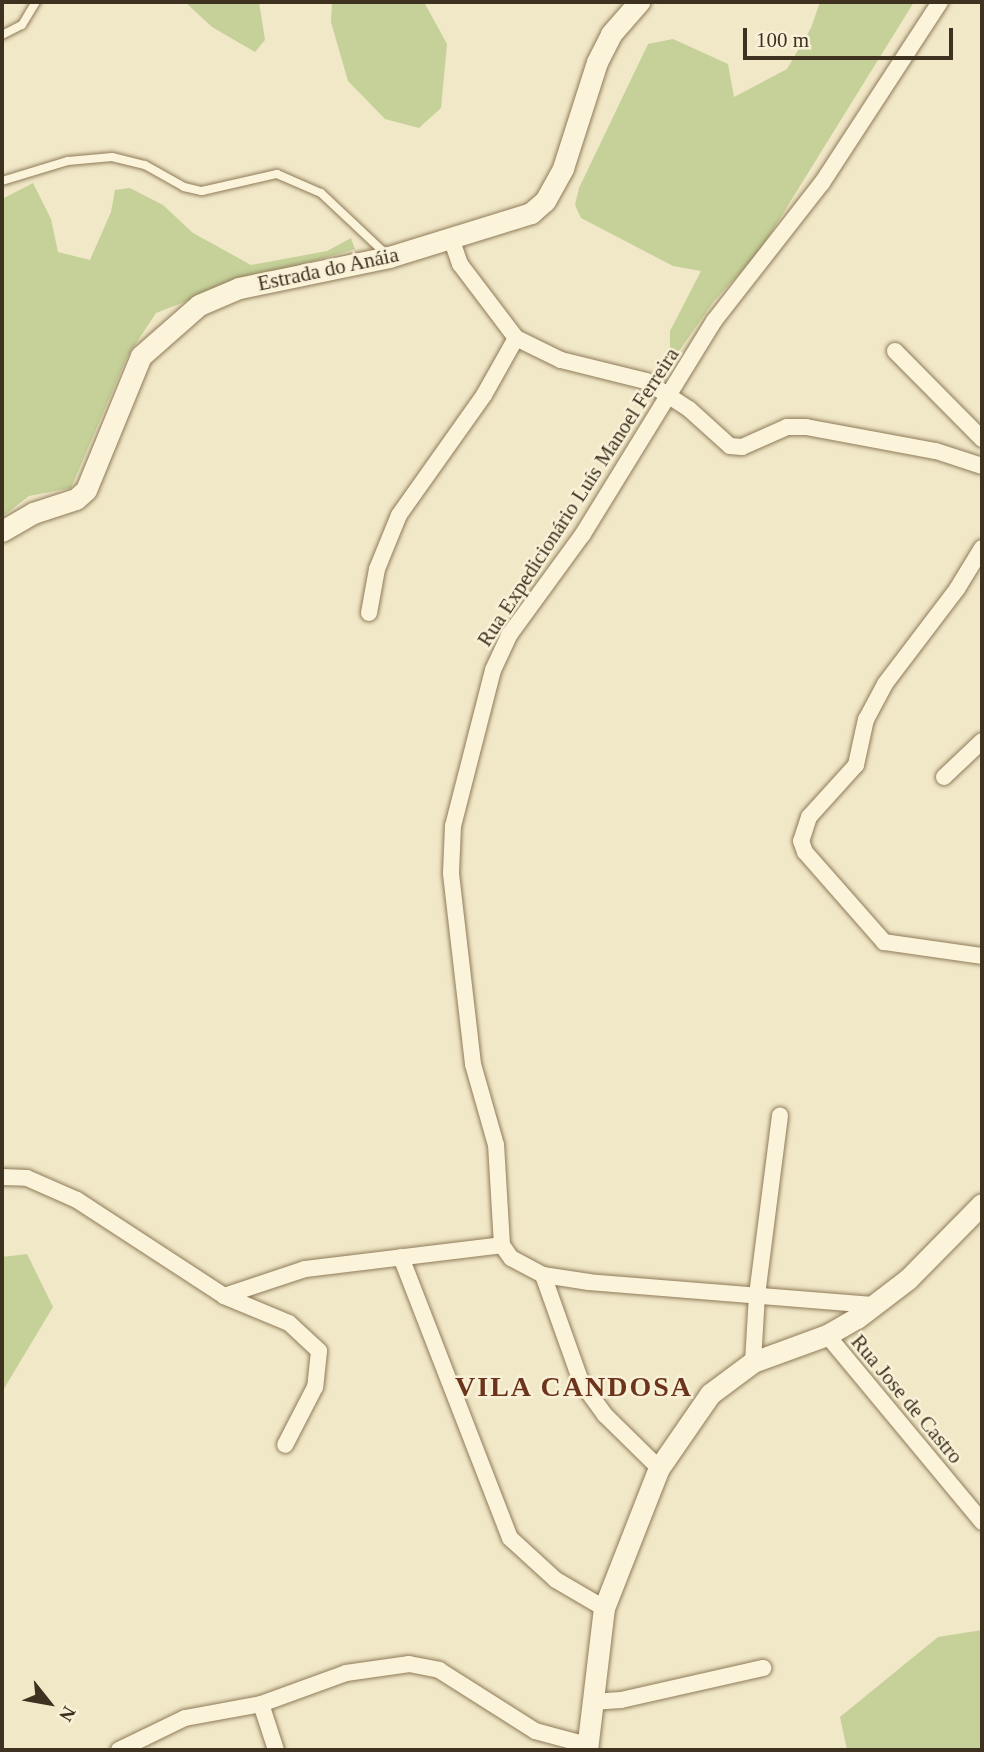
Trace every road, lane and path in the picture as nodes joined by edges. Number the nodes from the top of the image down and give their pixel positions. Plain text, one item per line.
1 (36, 2) edge
2 (639, 2) edge
3 (940, 2) edge
4 (2, 35) edge
5 (2, 181) edge
6 (451, 238) junction
7 (389, 257) junction
8 (516, 338) junction
9 (895, 351) dead end
10 (670, 395) junction
11 (982, 439) edge
12 (982, 466) edge
13 (2, 531) edge
14 (982, 548) edge
15 (369, 613) dead end
16 (982, 741) edge
17 (944, 776) dead end
18 (982, 956) edge
19 (780, 1115) dead end
20 (2, 1177) edge
21 (982, 1204) edge
22 (502, 1245) junction
23 (401, 1257) junction
24 (543, 1275) junction
25 (757, 1295) junction
26 (224, 1296) junction
27 (873, 1305) junction
28 (827, 1335) junction
29 (753, 1362) junction
30 (285, 1445) dead end
31 (659, 1468) junction
32 (982, 1522) edge
33 (604, 1608) junction
34 (763, 1668) dead end
35 (592, 1702) junction
36 (261, 1704) junction
37 (587, 1747) edge
38 (119, 1750) edge
39 (276, 1750) edge

1 - 4 lane
2 - 6 street, Estrada do Anáia
3 - 10 street, Rua Expedicionário Luís Manoel Ferreira
5 - 7 lane
6 - 7 street, Estrada do Anáia
6 - 8 street
7 - 13 street, Estrada do Anáia
8 - 10 street
8 - 15 street
9 - 11 street
10 - 12 street
10 - 22 street, Rua Expedicionário Luís Manoel Ferreira
14 - 18 street
16 - 17 street
19 - 25 street
20 - 26 street
21 - 27 street
22 - 23 street
22 - 24 street
23 - 26 street
23 - 33 street
24 - 25 street
24 - 31 street
25 - 27 street
25 - 29 street
26 - 30 street
27 - 28 street
28 - 29 street
28 - 32 street, Rua Jose de Castro
29 - 31 street
31 - 33 street
33 - 35 street
34 - 35 street
35 - 37 street
36 - 37 street
36 - 38 street
36 - 39 street

